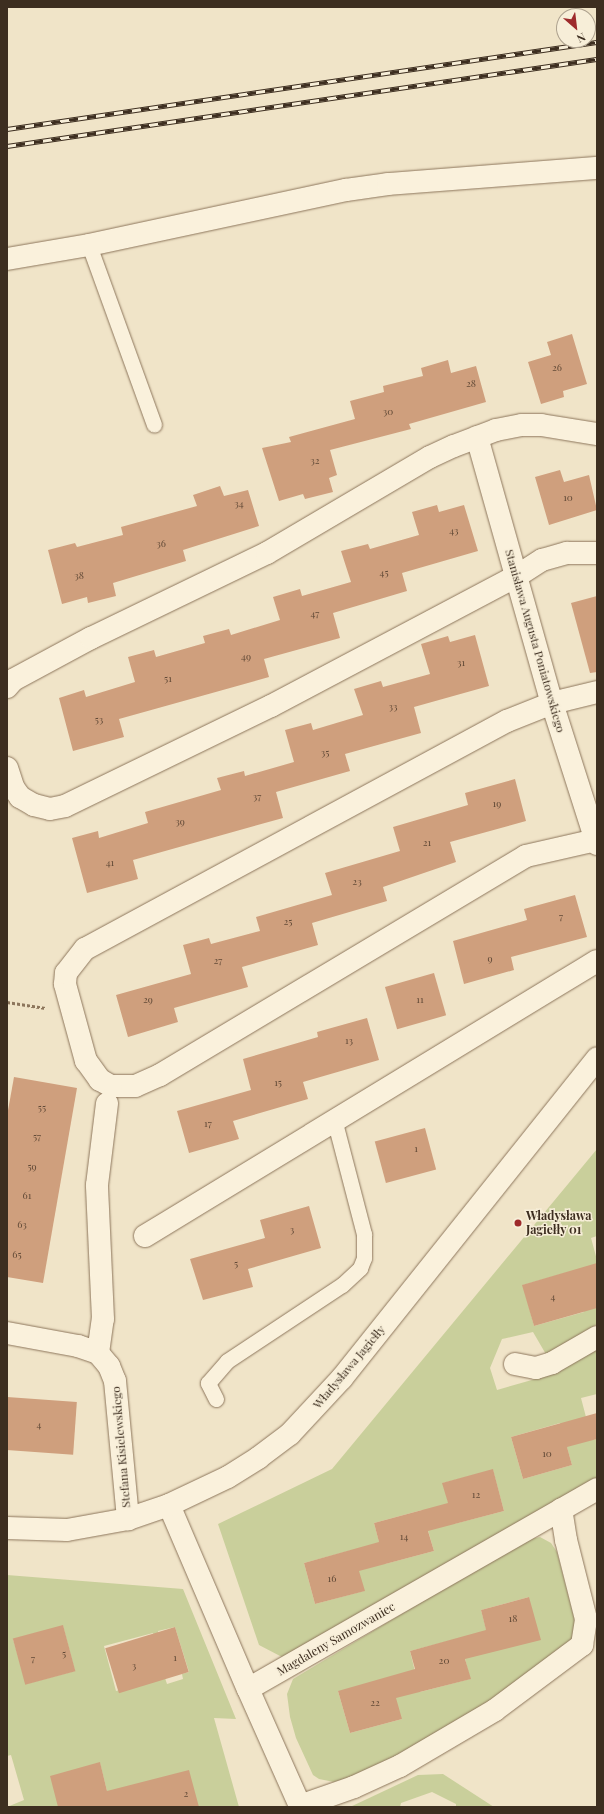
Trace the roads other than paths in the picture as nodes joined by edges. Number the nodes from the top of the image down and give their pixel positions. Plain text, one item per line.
1 (597, 168) edge
2 (89, 245) junction
3 (7, 260) edge
4 (154, 425) dead end
5 (597, 434) edge
6 (477, 437) junction
7 (597, 553) edge
8 (517, 576) junction
9 (7, 687) edge
10 (597, 692) edge
11 (552, 703) junction
12 (7, 768) edge
13 (596, 842) edge
14 (597, 961) edge
15 (597, 1058) edge
16 (107, 1104) dead end
17 (334, 1119) junction
18 (145, 1236) dead end
19 (7, 1333) edge
20 (597, 1337) edge
21 (98, 1353) junction
22 (515, 1364) dead end
23 (216, 1399) dead end
24 (597, 1489) edge
25 (169, 1505) junction
26 (561, 1509) junction
27 (128, 1519) junction
28 (7, 1528) edge
29 (248, 1689) junction
30 (300, 1807) edge

1 - 2 street
2 - 3 street
2 - 4 lane
5 - 6 street
6 - 8 street, Stanisława Augusta Poniatowskiego
6 - 9 street
7 - 8 street
8 - 11 street, Stanisława Augusta Poniatowskiego
8 - 12 street
10 - 11 street
11 - 13 street, Stanisława Augusta Poniatowskiego
11 - 13 street
14 - 17 street
15 - 25 street, Władysława Jagiełły
16 - 21 street
17 - 18 street
17 - 23 lane
19 - 21 street
20 - 22 street
21 - 27 street, Stefana Kisielewskiego
24 - 26 street, Magdaleny Samozwaniec
25 - 27 street, Władysława Jagiełły
25 - 29 street
26 - 29 street, Magdaleny Samozwaniec
26 - 30 street
27 - 28 street, Władysława Jagiełły
29 - 30 street

